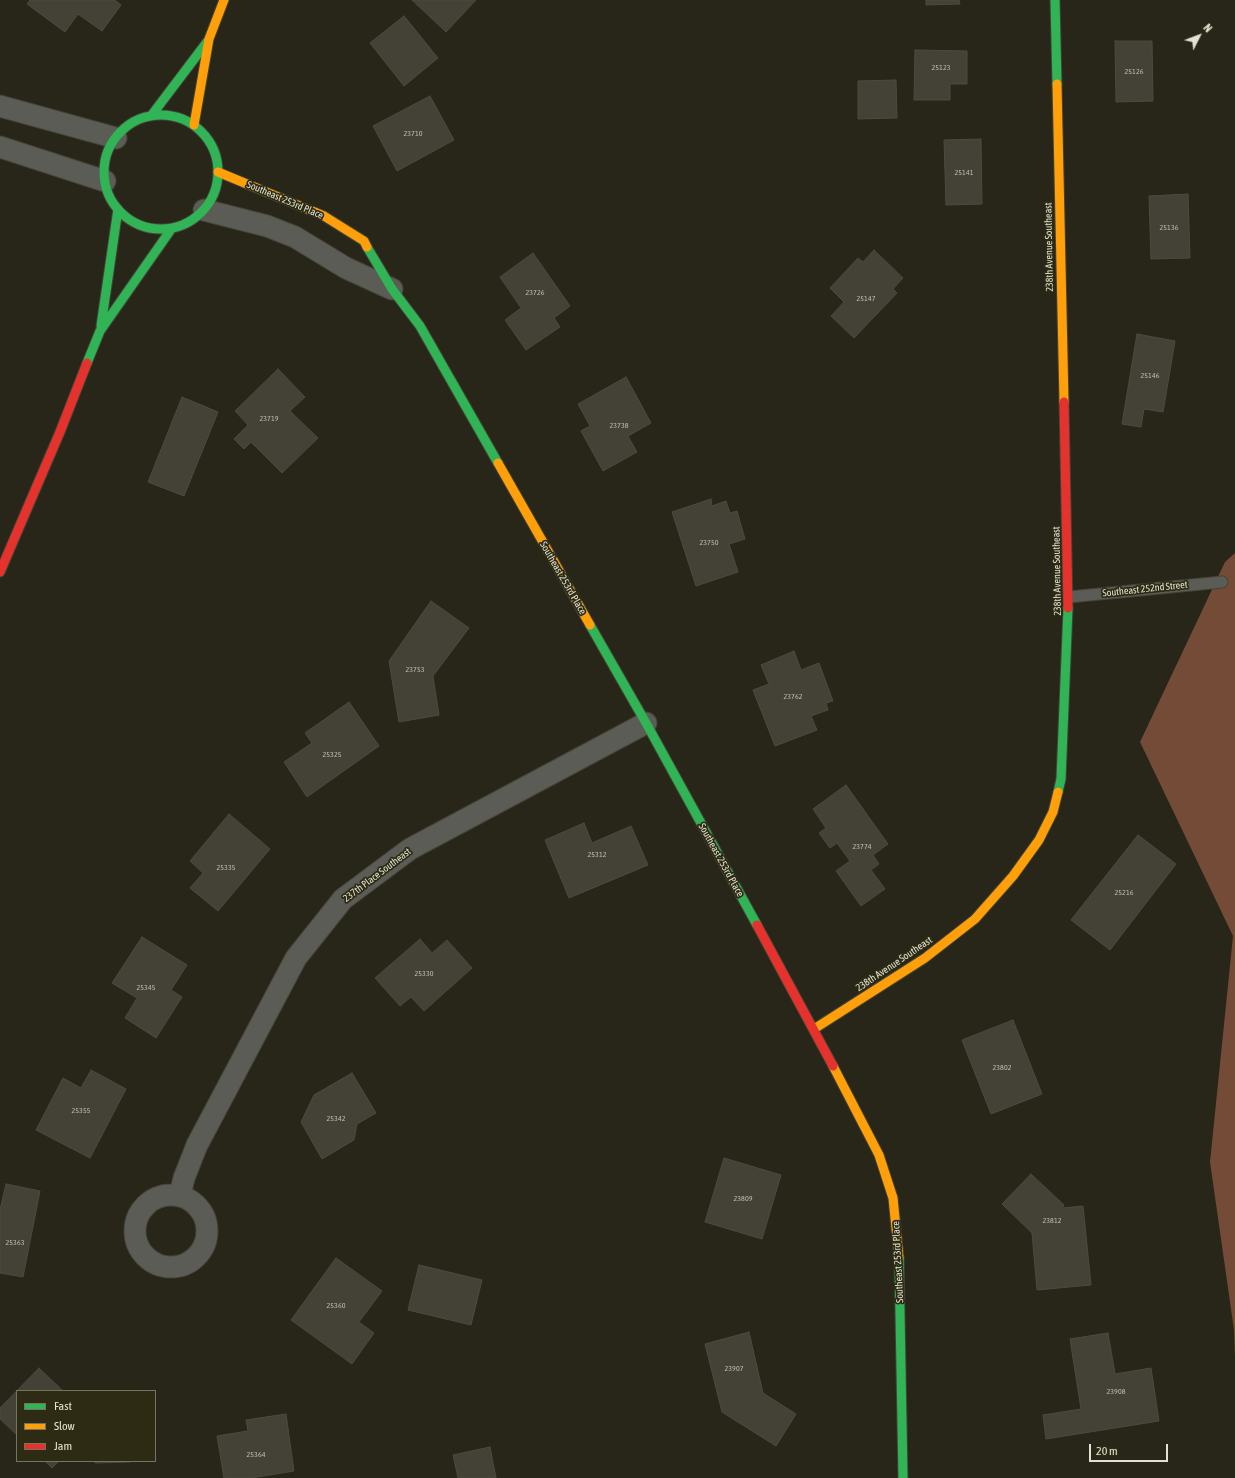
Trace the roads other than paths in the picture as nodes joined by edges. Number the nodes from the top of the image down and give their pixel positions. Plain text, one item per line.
1 (224, 0) edge
2 (1055, 0) edge
3 (209, 39) junction
4 (0, 106) edge
5 (151, 116) junction
6 (194, 125) junction
7 (116, 138) junction
8 (0, 147) edge
9 (218, 172) junction
10 (105, 181) junction
11 (118, 209) junction
12 (204, 210) junction
13 (172, 228) junction
14 (392, 289) junction
15 (100, 331) junction
16 (0, 572) edge
17 (1222, 582) dead end
18 (1069, 597) junction
19 (646, 723) junction
20 (814, 1029) junction
21 (180, 1195) dead end
22 (903, 1478) edge

1 - 3 street
2 - 18 street, 238th Avenue Southeast
3 - 5 street
3 - 6 street
4 - 7 street
5 - 6 street
5 - 7 street
6 - 9 street
7 - 10 street
8 - 10 street
9 - 12 street
9 - 14 street, Southeast 253rd Place
10 - 11 street
11 - 13 street
11 - 15 street
12 - 13 street
12 - 14 street, Southeast 253rd Place
13 - 15 street
14 - 19 street, Southeast 253rd Place
15 - 16 street
17 - 18 lane, Southeast 252nd Street
18 - 20 street, 238th Avenue Southeast
19 - 20 street, Southeast 253rd Place
19 - 21 street, 237th Place Southeast
20 - 22 street, Southeast 253rd Place

